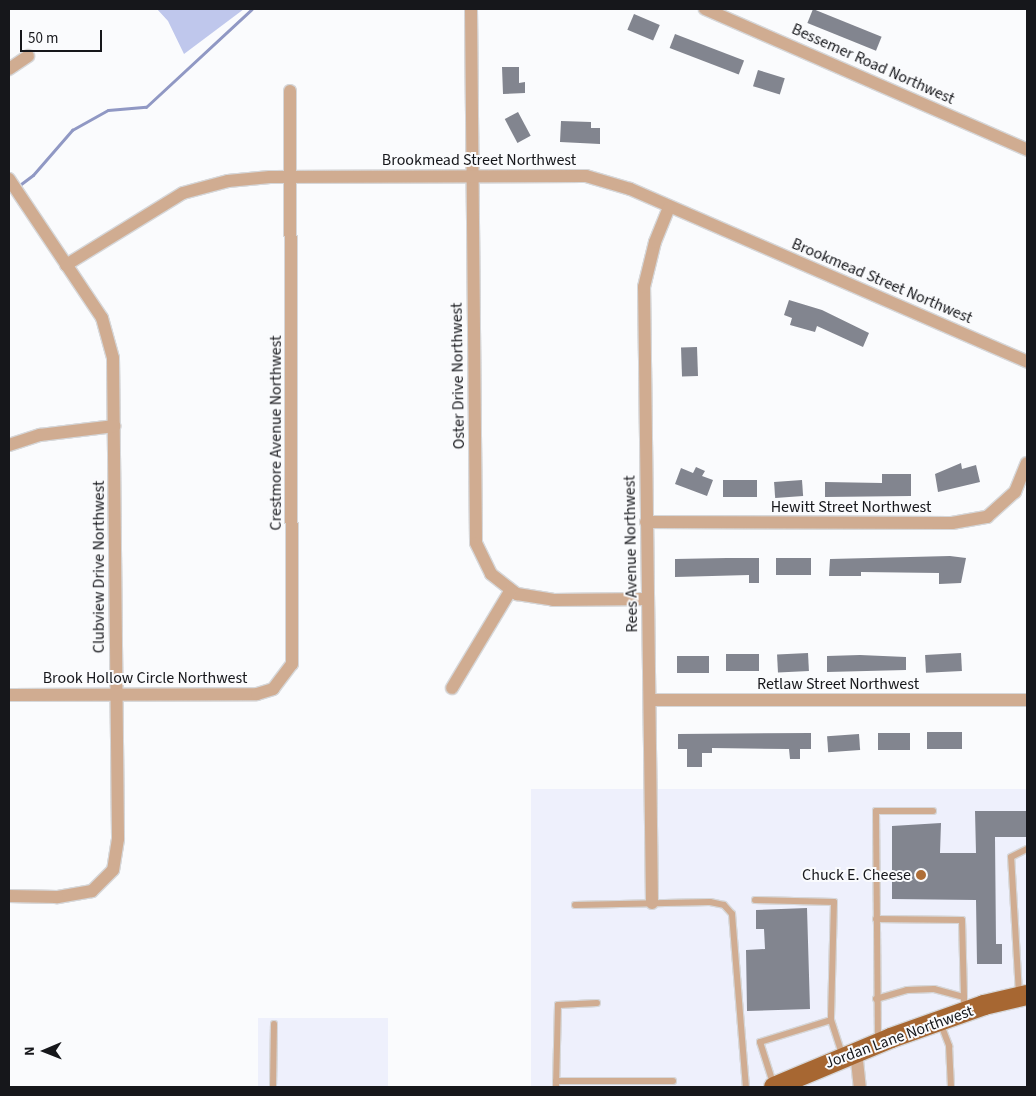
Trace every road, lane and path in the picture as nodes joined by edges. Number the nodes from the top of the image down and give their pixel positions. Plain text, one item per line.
1 (471, 9) edge
2 (705, 9) edge
3 (28, 56) dead end
4 (9, 69) edge
5 (290, 91) dead end
6 (1027, 150) edge
7 (471, 176) junction
8 (290, 177) junction
9 (10, 181) edge
10 (669, 208) junction
11 (66, 265) junction
12 (1027, 362) edge
13 (114, 426) junction
14 (9, 445) edge
15 (1027, 463) edge
16 (646, 522) junction
17 (511, 590) junction
18 (648, 599) junction
19 (278, 684) joint
20 (452, 688) dead end
21 (117, 694) junction
22 (9, 695) edge
23 (650, 700) junction
24 (1027, 700) edge
25 (932, 811) dead end
26 (1027, 849) edge
27 (9, 896) edge
28 (755, 900) dead end
29 (652, 903) junction
30 (575, 905) dead end
31 (876, 919) junction
32 (1023, 996) edge
33 (876, 999) junction
34 (597, 1002) dead end
35 (965, 1004) junction
36 (831, 1020) junction
37 (940, 1021) junction
38 (274, 1024) dead end
39 (878, 1043) junction
40 (850, 1054) junction
41 (673, 1080) dead end
42 (556, 1084) edge
43 (622, 1085) edge
44 (273, 1087) edge
45 (746, 1087) edge
46 (774, 1087) edge
47 (860, 1087) edge
48 (951, 1087) edge

1 - 7 street, Oster Drive Northwest
2 - 6 street, Bessemer Road Northwest
3 - 4 street
5 - 8 street, Crestmore Avenue Northwest
7 - 8 street, Brookmead Street Northwest
7 - 10 street, Brookmead Street Northwest
7 - 17 street, Oster Drive Northwest
8 - 11 street, Brookmead Street Northwest
8 - 19 street, Crestmore Avenue Northwest
9 - 11 street, Clubview Drive Northwest
10 - 12 street, Brookmead Street Northwest
10 - 16 street, Rees Avenue Northwest
11 - 13 street, Clubview Drive Northwest
13 - 14 street
13 - 21 street, Clubview Drive Northwest
15 - 16 street, Hewitt Street Northwest
16 - 18 street, Rees Avenue Northwest
17 - 18 street, Oster Drive Northwest
17 - 20 street
18 - 23 street, Rees Avenue Northwest
19 - 21 street, Brook Hollow Circle Northwest
21 - 22 street, Brook Hollow Circle Northwest
21 - 27 street, Clubview Drive Northwest
23 - 24 street, Retlaw Street Northwest
23 - 29 street, Rees Avenue Northwest
25 - 31 lane
26 - 32 lane
28 - 36 lane
29 - 30 lane
29 - 45 lane
31 - 33 lane
31 - 35 lane
32 - 35 main road, Jordan Lane Northwest
33 - 35 lane
33 - 39 lane
34 - 42 lane
35 - 37 main road, Jordan Lane Northwest
36 - 40 lane
36 - 46 lane
37 - 39 main road, Jordan Lane Northwest
37 - 48 lane
38 - 44 lane
39 - 40 main road, Jordan Lane Northwest
40 - 46 main road, Jordan Lane Northwest
40 - 47 street
41 - 43 lane
42 - 43 lane

